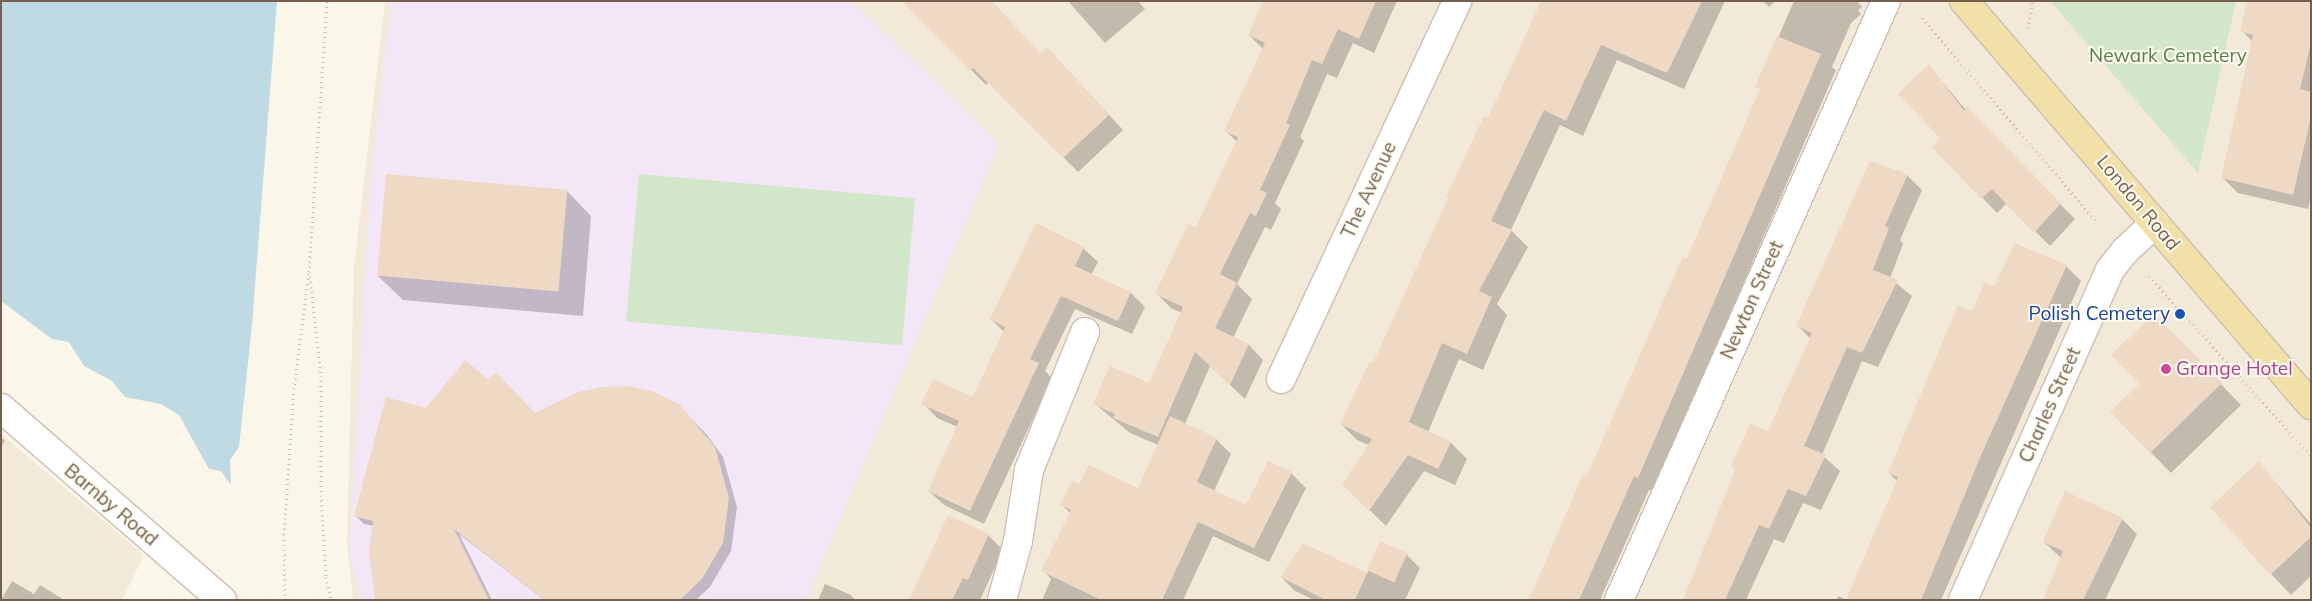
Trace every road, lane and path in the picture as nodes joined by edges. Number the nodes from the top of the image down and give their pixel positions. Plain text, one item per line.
1 (327, 1) edge
2 (1457, 1) edge
3 (1886, 1) edge
4 (1964, 1) edge
5 (1922, 18) dead end
6 (2098, 223) dead end
7 (2155, 223) junction
8 (309, 272) junction
9 (2149, 276) dead end
10 (1085, 332) dead end
11 (1281, 379) dead end
12 (2311, 405) edge
13 (4, 419) edge
14 (2311, 456) edge
15 (220, 598) edge
16 (285, 600) edge
17 (331, 600) edge
18 (1002, 600) edge
19 (1619, 600) edge
20 (1963, 600) edge

1 - 8 path
2 - 11 street, The Avenue
3 - 19 street, Newton Street
4 - 7 main road, London Road
5 - 6 path
7 - 12 main road, London Road
7 - 20 street, Charles Street
8 - 16 path
8 - 17 path
9 - 14 path
10 - 18 street
13 - 15 street, Barnby Road

